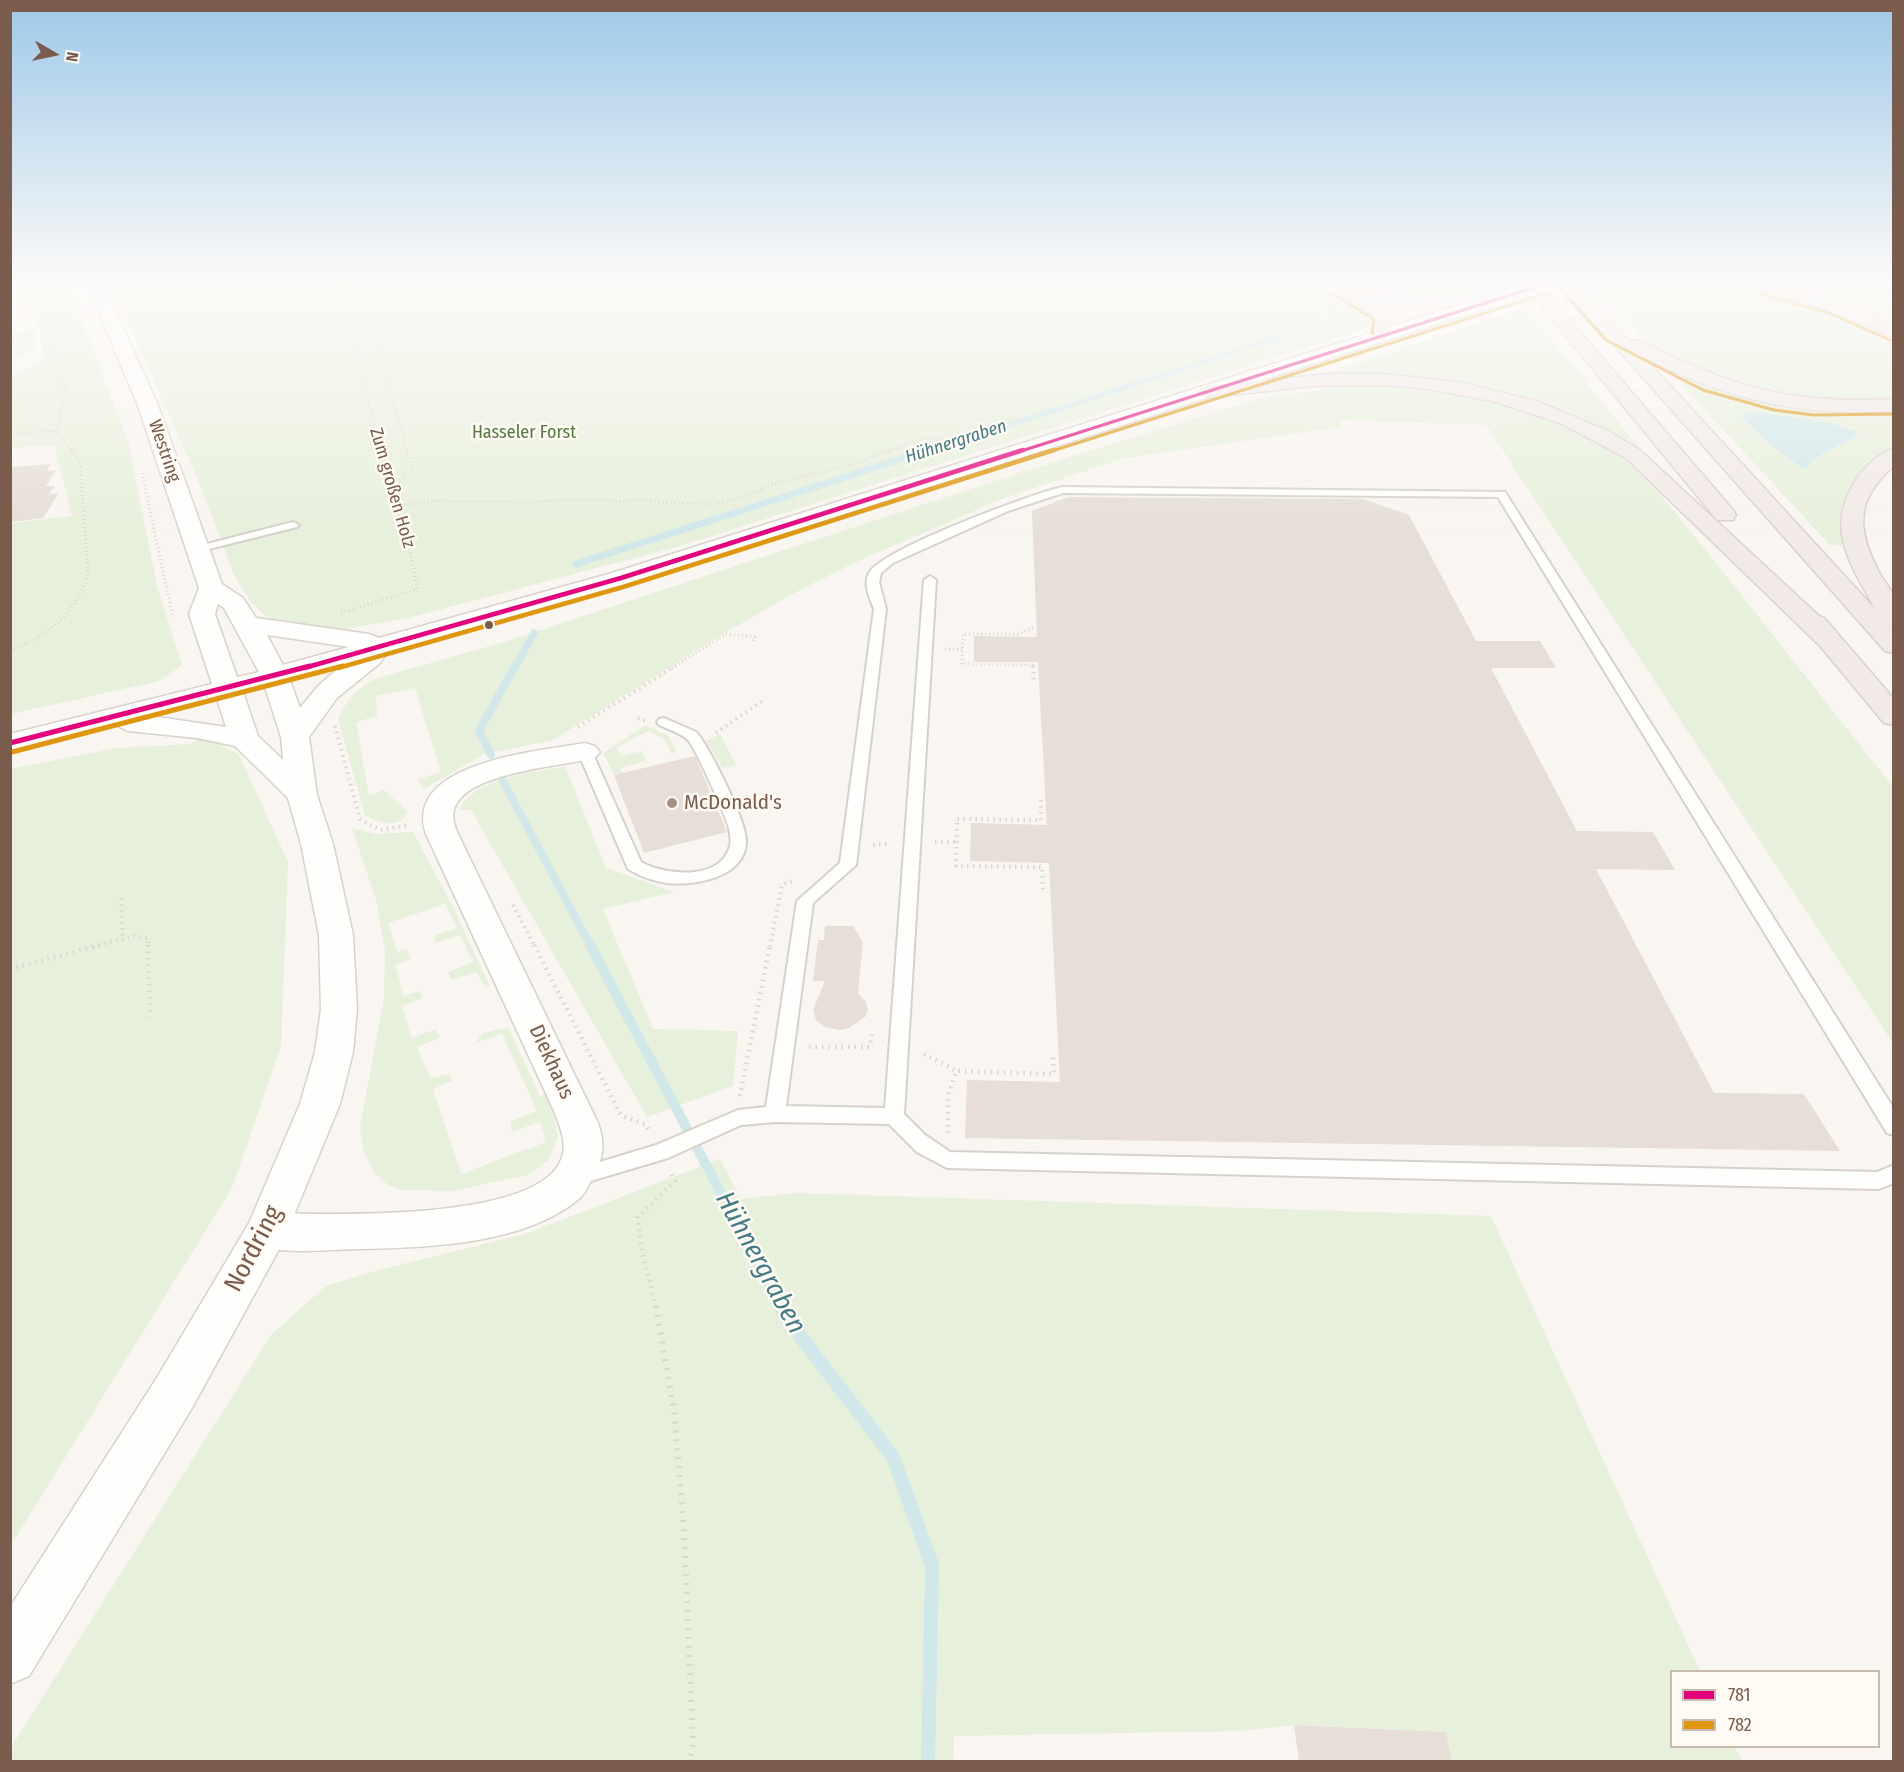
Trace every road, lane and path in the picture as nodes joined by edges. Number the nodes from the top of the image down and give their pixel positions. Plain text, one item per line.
1 (59, 367) edge
2 (128, 367) edge
3 (360, 367) edge
4 (382, 367) edge
5 (1285, 367) edge
6 (1600, 367) edge
7 (1642, 367) edge
8 (1674, 367) edge
9 (1206, 392) junction
10 (1893, 405) edge
11 (1014, 412) dead end
12 (57, 430) junction
13 (10, 433) edge
14 (1893, 455) edge
15 (140, 463) dead end
16 (390, 489) junction
17 (396, 506) junction
18 (293, 525) dead end
19 (197, 548) junction
20 (930, 580) dead end
21 (211, 588) junction
22 (336, 614) dead end
23 (1893, 619) edge
24 (175, 624) dead end
25 (249, 625) junction
26 (1033, 628) dead end
27 (753, 641) dead end
28 (1830, 641) junction
29 (389, 644) junction
30 (1893, 645) edge
31 (10, 651) edge
32 (275, 676) junction
33 (1034, 682) dead end
34 (227, 689) junction
35 (762, 701) dead end
36 (334, 717) dead end
37 (1893, 717) edge
38 (105, 719) junction
39 (664, 722) dead end
40 (295, 737) junction
41 (245, 739) junction
42 (581, 740) junction
43 (696, 741) junction
44 (10, 743) edge
45 (302, 795) junction
46 (1041, 800) dead end
47 (415, 824) dead end
48 (1043, 891) dead end
49 (508, 896) dead end
50 (122, 898) dead end
51 (123, 939) junction
52 (10, 969) edge
53 (150, 1017) dead end
54 (900, 1042) junction
55 (748, 1047) dead end
56 (784, 1047) junction
57 (1053, 1057) dead end
58 (957, 1071) junction
59 (775, 1114) junction
60 (894, 1116) junction
61 (1893, 1127) edge
62 (948, 1134) dead end
63 (661, 1152) junction
64 (1893, 1173) edge
65 (573, 1178) junction
66 (267, 1231) junction
67 (10, 1657) edge
68 (690, 1761) edge

1 - 12 path
2 - 19 main road, Westring
3 - 16 path, Zum großen Holz
4 - 16 path
5 - 9 main road
6 - 28 highway
7 - 30 highway
8 - 10 highway
9 - 28 highway
9 - 29 main road
11 - 17 path
12 - 13 path
12 - 31 path
14 - 23 highway
15 - 24 path
16 - 17 path, Zum großen Holz
17 - 22 path, Zum großen Holz
18 - 19 lane
19 - 21 main road, Westring
20 - 54 lane
21 - 25 main road
21 - 34 main road
25 - 29 main road
25 - 32 main road
26 - 33 path
27 - 42 path
28 - 37 highway
29 - 32 main road
29 - 40 main road
32 - 34 main road
32 - 40 main road, Nordring
34 - 38 main road
34 - 41 main road, Nordring
35 - 43 path
36 - 47 path
38 - 41 main road
38 - 44 main road
39 - 43 lane
40 - 45 main road, Nordring
41 - 45 main road, Nordring
42 - 43 lane
42 - 65 main road, Diekhaus
45 - 66 main road, Nordring
46 - 48 path
49 - 63 path
50 - 51 path
51 - 52 path
51 - 53 path
54 - 56 path
54 - 58 path
54 - 60 lane
55 - 56 path
56 - 59 lane
56 - 61 lane
57 - 58 path
58 - 62 path
59 - 60 lane
59 - 63 lane
60 - 64 lane
63 - 65 lane
63 - 68 path
65 - 66 main road, Diekhaus
66 - 67 main road, Nordring

